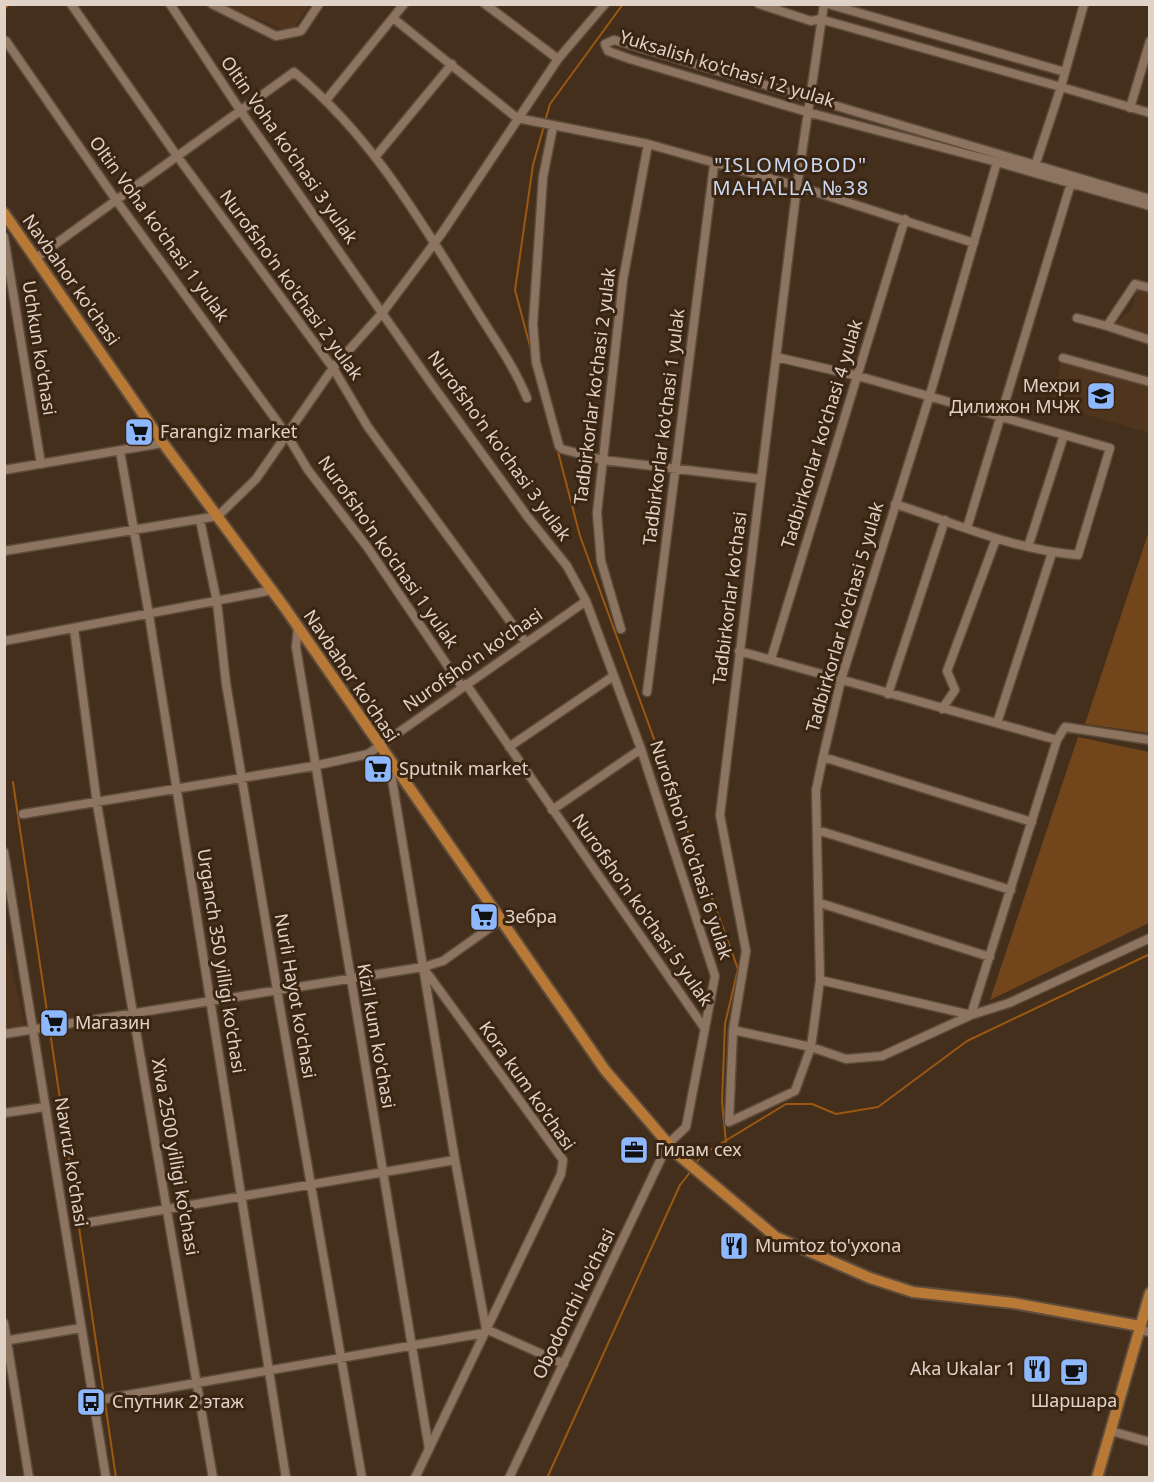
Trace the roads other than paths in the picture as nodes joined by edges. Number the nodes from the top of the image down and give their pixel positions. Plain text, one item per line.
1 (71, 4) edge
2 (170, 4) edge
3 (212, 4) edge
4 (319, 4) edge
5 (404, 4) edge
6 (485, 4) edge
7 (759, 4) edge
8 (826, 4) edge
9 (1084, 4) edge
10 (604, 5) edge
11 (393, 18) junction
12 (820, 19) junction
13 (6, 41) edge
14 (1149, 41) edge
15 (558, 60) junction
16 (452, 64) junction
17 (1065, 72) junction
18 (776, 87) junction
19 (1061, 87) junction
20 (809, 97) junction
21 (327, 99) junction
22 (772, 101) junction
23 (1131, 108) junction
24 (240, 110) junction
25 (807, 112) junction
26 (1149, 113) edge
27 (516, 118) junction
28 (546, 125) junction
29 (648, 144) junction
30 (177, 156) junction
31 (376, 156) junction
32 (997, 162) junction
33 (714, 165) junction
34 (1034, 168) junction
35 (1071, 183) junction
36 (797, 186) junction
37 (1149, 199) edge
38 (117, 200) junction
39 (1149, 206) edge
40 (5, 217) edge
41 (905, 219) junction
42 (4, 237) edge
43 (435, 241) junction
44 (974, 243) junction
45 (36, 258) junction
46 (1149, 288) edge
47 (383, 312) junction
48 (1077, 318) dead end
49 (1107, 326) junction
50 (1149, 340) edge
51 (776, 357) junction
52 (1063, 358) dead end
53 (333, 368) junction
54 (858, 376) junction
55 (1149, 382) edge
56 (527, 398) dead end
57 (929, 398) junction
58 (1000, 416) junction
59 (287, 435) junction
60 (1064, 435) junction
61 (163, 443) junction
62 (120, 451) junction
63 (603, 460) junction
64 (40, 464) junction
65 (675, 469) junction
66 (4, 470) edge
67 (761, 479) junction
68 (895, 504) junction
69 (218, 516) junction
70 (200, 520) junction
71 (945, 520) junction
72 (967, 528) junction
73 (135, 530) junction
74 (996, 539) junction
75 (1028, 547) junction
76 (4, 551) edge
77 (1052, 553) junction
78 (273, 590) junction
79 (586, 601) junction
80 (217, 602) junction
81 (149, 615) junction
82 (298, 627) junction
83 (74, 628) junction
84 (621, 629) dead end
85 (4, 641) edge
86 (526, 643) junction
87 (740, 651) junction
88 (771, 659) junction
89 (612, 677) junction
90 (841, 680) junction
91 (464, 686) junction
92 (647, 692) dead end
93 (888, 694) junction
94 (942, 709) junction
95 (997, 723) junction
96 (1057, 740) junction
97 (1149, 740) edge
98 (379, 746) junction
99 (509, 747) junction
100 (641, 749) junction
101 (823, 757) junction
102 (389, 761) junction
103 (314, 766) junction
104 (242, 779) junction
105 (177, 790) junction
106 (97, 804) junction
107 (552, 810) junction
108 (23, 814) dead end
109 (1032, 822) junction
110 (817, 830) junction
111 (4, 852) edge
112 (1011, 890) junction
113 (820, 903) junction
114 (14, 914) junction
115 (4, 916) edge
116 (502, 919) junction
117 (1149, 938) edge
118 (990, 957) junction
119 (423, 967) junction
120 (350, 979) junction
121 (820, 980) junction
122 (277, 990) junction
123 (210, 1001) junction
124 (134, 1013) junction
125 (971, 1015) junction
126 (705, 1029) junction
127 (33, 1030) junction
128 (734, 1030) junction
129 (4, 1034) edge
130 (811, 1047) junction
131 (795, 1091) joint
132 (45, 1107) junction
133 (4, 1113) edge
134 (668, 1144) junction
135 (455, 1160) junction
136 (382, 1172) junction
137 (311, 1185) junction
138 (241, 1197) junction
139 (167, 1209) junction
140 (91, 1222) dead end
141 (1149, 1293) edge
142 (4, 1323) edge
143 (81, 1328) junction
144 (1143, 1329) edge
145 (485, 1331) junction
146 (6, 1341) edge
147 (410, 1346) junction
148 (342, 1358) junction
149 (564, 1364) junction
150 (268, 1370) junction
151 (196, 1382) junction
152 (93, 1401) junction
153 (1111, 1431) junction
154 (1149, 1442) edge
155 (429, 1449) junction
156 (29, 1478) edge
157 (106, 1478) edge
158 (213, 1478) edge
159 (286, 1478) edge
160 (362, 1478) edge
161 (415, 1478) edge
162 (509, 1478) edge
163 (1097, 1478) edge

1 - 30 street, Nurofsho'n ko'chasi 2 yulak
2 - 24 street, Oltin Voha ko'chasi 3 yulak
3 - 4 street
5 - 11 street
6 - 15 street
7 - 12 street
8 - 12 street, Tadbirkorlar ko'chasi
8 - 17 street
9 - 17 street
10 - 15 street
11 - 16 street
11 - 21 street
12 - 19 street
12 - 20 street, Tadbirkorlar ko'chasi
13 - 38 street, Oltin Voha ko'chasi 1 yulak
14 - 23 street
15 - 27 street
16 - 27 street
16 - 31 street
17 - 19 street
18 - 20 street, Yuksalish ko'chasi 12 yulak
18 - 22 street
18 - 22 street, Yuksalish ko'chasi 12 yulak
19 - 23 street
19 - 34 street
20 - 25 street, Tadbirkorlar ko'chasi
20 - 34 street, Yuksalish ko'chasi 12 yulak
21 - 24 street
21 - 31 street
22 - 25 street, Yuksalish ko'chasi 12 yulak
23 - 26 street
24 - 30 street
24 - 47 street, Oltin Voha ko'chasi 3 yulak
25 - 32 street, Yuksalish ko'chasi 12 yulak
25 - 36 street, Tadbirkorlar ko'chasi
27 - 28 street
27 - 43 street
28 - 29 street
28 - 63 street
29 - 33 street
29 - 63 street, Tadbirkorlar ko'chasi 2 yulak
30 - 38 street
30 - 53 street, Nurofsho'n ko'chasi 2 yulak
31 - 43 street
32 - 34 street, Yuksalish ko'chasi 12 yulak
32 - 44 street, Tadbirkorlar ko'chasi 5 yulak
33 - 36 street
33 - 65 street, Tadbirkorlar ko'chasi 1 yulak
34 - 35 street, Yuksalish ko'chasi 12 yulak
34 - 37 street, Yuksalish ko'chasi 12 yulak
35 - 39 street, Yuksalish ko'chasi 12 yulak
35 - 58 street
36 - 41 street
36 - 51 street, Tadbirkorlar ko'chasi
38 - 45 street
38 - 59 street, Oltin Voha ko'chasi 1 yulak
40 - 45 main road, Navbahor ko'chasi
41 - 44 street
41 - 54 street, Tadbirkorlar ko'chasi 4 yulak
42 - 64 street, Uchkun ko'chasi
43 - 47 street
43 - 56 street
44 - 57 street, Tadbirkorlar ko'chasi 5 yulak
45 - 61 main road, Navbahor ko'chasi
46 - 49 street
47 - 53 street
47 - 79 street, Nurofsho'n ko'chasi 3 yulak
48 - 49 street
49 - 50 street
51 - 54 street
51 - 67 street, Tadbirkorlar ko'chasi
52 - 55 street
53 - 59 street
53 - 86 street, Nurofsho'n ko'chasi 2 yulak
54 - 57 street
54 - 88 street, Tadbirkorlar ko'chasi 4 yulak
57 - 58 street
57 - 68 street, Tadbirkorlar ko'chasi 5 yulak
58 - 60 street
58 - 72 street
59 - 69 street
59 - 91 street, Nurofsho'n ko'chasi 1 yulak
60 - 75 street
60 - 77 street
61 - 62 street
61 - 69 main road, Navbahor ko'chasi
62 - 64 street
62 - 73 street, Urganch 350 yilligi ko'chasi
63 - 65 street
63 - 84 street, Tadbirkorlar ko'chasi 2 yulak
64 - 66 street
65 - 67 street
65 - 92 street, Tadbirkorlar ko'chasi 1 yulak
67 - 87 street, Tadbirkorlar ko'chasi
68 - 71 street
68 - 90 street, Tadbirkorlar ko'chasi 5 yulak
69 - 70 street
69 - 78 main road, Navbahor ko'chasi
70 - 73 street
70 - 80 street, Nurli Hayot ko'chasi
71 - 72 street
71 - 93 street
72 - 74 street
73 - 76 street
73 - 81 street, Urganch 350 yilligi ko'chasi
74 - 75 street
74 - 94 street
75 - 77 street
77 - 95 street
78 - 80 street
78 - 82 main road, Navbahor ko'chasi
79 - 86 street, Nurofsho'n ko'chasi
79 - 89 street, Nurofsho'n ko'chasi 6 yulak
80 - 81 street
80 - 104 street, Nurli Hayot ko'chasi
81 - 83 street
81 - 105 street, Urganch 350 yilligi ko'chasi
82 - 98 main road, Navbahor ko'chasi
82 - 103 street, Kizil kum ko'chasi
83 - 85 street
83 - 106 street, Xiva 2500 yilligi ko'chasi
86 - 91 street, Nurofsho'n ko'chasi
87 - 88 street
87 - 128 street, Tadbirkorlar ko'chasi
88 - 90 street
89 - 99 street
89 - 100 street, Nurofsho'n ko'chasi 6 yulak
90 - 93 street
90 - 101 street, Tadbirkorlar ko'chasi 5 yulak
91 - 98 street, Nurofsho'n ko'chasi
91 - 99 street, Nurofsho'n ko'chasi 5 yulak
93 - 94 street
94 - 95 street
95 - 96 street
96 - 97 street
96 - 109 street
98 - 102 main road, Navbahor ko'chasi
98 - 103 street, Nurofsho'n ko'chasi
99 - 107 street, Nurofsho'n ko'chasi 5 yulak
100 - 107 street, Nurofsho'n ko'chasi 5 yulak
100 - 126 street, Nurofsho'n ko'chasi 6 yulak
101 - 109 street
101 - 110 street, Tadbirkorlar ko'chasi 5 yulak
102 - 116 main road, Navbahor ko'chasi
102 - 119 street, Kora kum ko'chasi
103 - 104 street, Nurofsho'n ko'chasi
103 - 120 street, Kizil kum ko'chasi
104 - 105 street, Nurofsho'n ko'chasi
104 - 122 street, Nurli Hayot ko'chasi
105 - 106 street, Nurofsho'n ko'chasi
105 - 123 street, Urganch 350 yilligi ko'chasi
106 - 108 street, Nurofsho'n ko'chasi
106 - 124 street, Xiva 2500 yilligi ko'chasi
107 - 126 street, Nurofsho'n ko'chasi 5 yulak
109 - 112 street
110 - 112 street
110 - 113 street, Tadbirkorlar ko'chasi 5 yulak
111 - 114 street, Navruz ko'chasi
112 - 118 street
113 - 118 street
113 - 121 street, Tadbirkorlar ko'chasi 5 yulak
114 - 115 street
114 - 127 street, Navruz ko'chasi
116 - 119 street
116 - 134 main road, Navbahor ko'chasi
117 - 125 street
118 - 125 street
119 - 120 street
119 - 135 street, Kora kum ko'chasi
119 - 145 street, Kora kum ko'chasi
120 - 122 street
120 - 136 street, Kizil kum ko'chasi
121 - 125 street
121 - 130 street, Tadbirkorlar ko'chasi 5 yulak
122 - 123 street
122 - 137 street, Nurli Hayot ko'chasi
123 - 124 street
123 - 138 street, Urganch 350 yilligi ko'chasi
124 - 127 street
124 - 139 street, Xiva 2500 yilligi ko'chasi
125 - 130 street
126 - 134 street, Nurofsho'n ko'chasi 6 yulak
127 - 129 street
127 - 132 street, Navruz ko'chasi
128 - 130 street
128 - 131 street, Tadbirkorlar ko'chasi
130 - 131 street, Tadbirkorlar ko'chasi 5 yulak
132 - 133 street
132 - 143 street, Navruz ko'chasi
134 - 144 main road, Navbahor ko'chasi
134 - 149 street, Obodonchi ko'chasi
135 - 136 street
135 - 145 street, Kora kum ko'chasi
136 - 137 street
136 - 147 street, Kizil kum ko'chasi
137 - 138 street
137 - 148 street, Nurli Hayot ko'chasi
138 - 139 street
138 - 150 street, Urganch 350 yilligi ko'chasi
139 - 140 street
139 - 151 street, Xiva 2500 yilligi ko'chasi
141 - 144 main road
142 - 146 street
143 - 146 street
143 - 152 street, Navruz ko'chasi
144 - 153 main road
145 - 147 street
145 - 149 street
145 - 155 street, Kora kum ko'chasi
146 - 156 street
147 - 148 street
147 - 155 street, Kizil kum ko'chasi
148 - 150 street
148 - 160 street, Nurli Hayot ko'chasi
149 - 162 street, Obodonchi ko'chasi
150 - 151 street
150 - 159 street, Urganch 350 yilligi ko'chasi
151 - 152 street
151 - 158 street, Xiva 2500 yilligi ko'chasi
152 - 157 street, Navruz ko'chasi
153 - 154 street
153 - 163 main road
155 - 161 street, Kora kum ko'chasi

